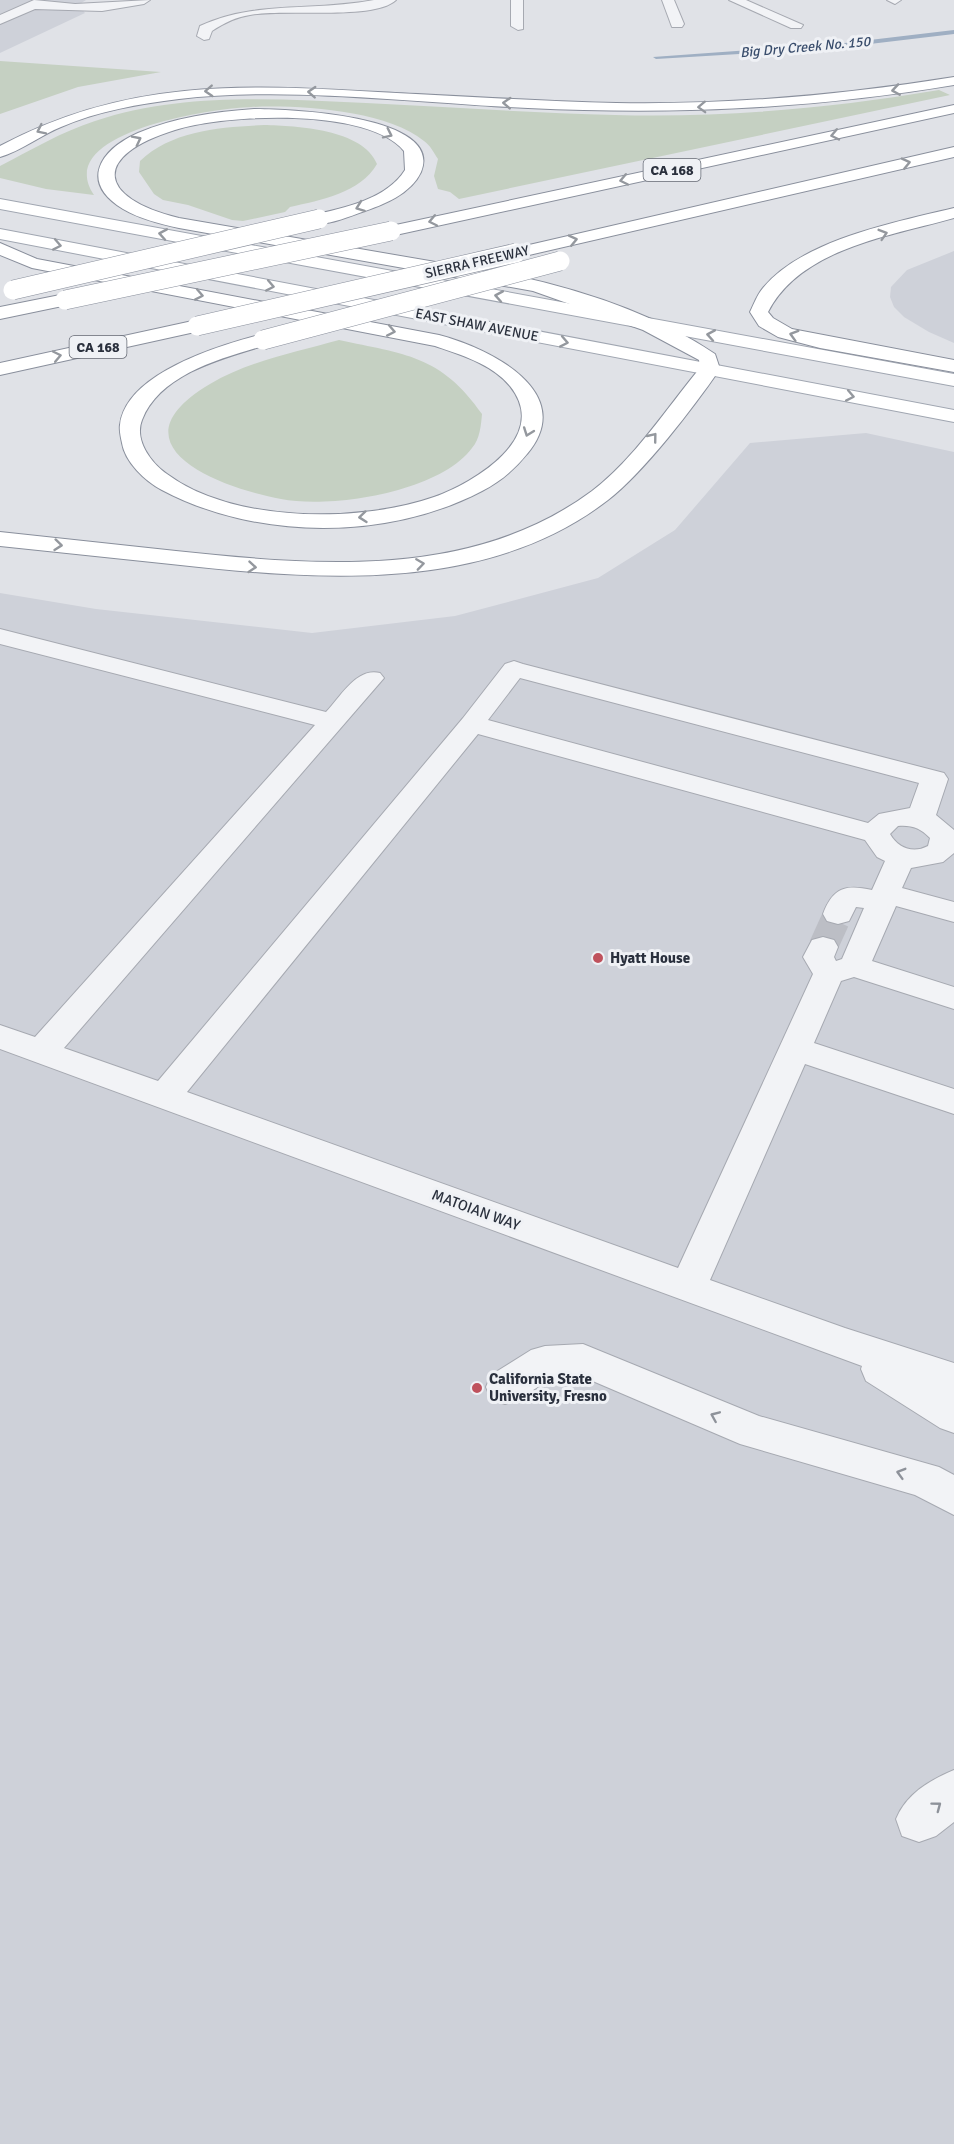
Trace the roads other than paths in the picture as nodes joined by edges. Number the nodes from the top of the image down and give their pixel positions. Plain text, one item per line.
1 (144, 0) edge
2 (390, 0) edge
3 (517, 0) edge
4 (668, 0) edge
5 (735, 0) edge
6 (39, 3) edge
7 (367, 6) junction
8 (0, 20) edge
9 (362, 20) dead end
10 (677, 24) dead end
11 (796, 25) dead end
12 (518, 26) dead end
13 (204, 36) dead end
14 (954, 81) edge
15 (954, 109) edge
16 (0, 152) edge
17 (954, 152) edge
18 (822, 183) junction
19 (0, 204) edge
20 (954, 213) edge
21 (0, 234) edge
22 (0, 248) edge
23 (7, 291) edge
24 (0, 313) edge
25 (639, 322) junction
26 (954, 366) edge
27 (0, 369) edge
28 (710, 369) junction
29 (954, 380) edge
30 (954, 416) edge
31 (0, 539) edge
32 (0, 636) edge
33 (371, 678) dead end
34 (332, 722) junction
35 (472, 724) junction
36 (921, 819) junction
37 (876, 834) junction
38 (949, 845) edge
39 (901, 857) junction
40 (885, 898) junction
41 (954, 912) edge
42 (838, 914) tunnel mouth
43 (835, 963) junction
44 (954, 998) edge
45 (0, 1037) edge
46 (795, 1049) junction
47 (41, 1052) junction
48 (164, 1097) junction
49 (954, 1102) edge
50 (688, 1287) junction
51 (841, 1343) junction
52 (954, 1380) edge
53 (505, 1387) dead end
54 (954, 1416) edge
55 (954, 1496) edge

1 - 6 street
2 - 7 street
3 - 12 street
4 - 10 street
5 - 11 street
6 - 8 street
7 - 9 street
7 - 13 street
14 -> 16 main road
15 -> 24 main road, CA 168, bridge
18 -> 17 main road, SIERRA FREEWAY / CA 168
22 -> 18 main road, bridge
27 -> 18 main road, SIERRA FREEWAY / CA 168, bridge
25 -> 19 main road
26 -> 20 main road
21 -> 28 main road, EAST SHAW AVENUE
25 -> 23 main road, bridge
25 - 28 main road
29 -> 25 main road
28 -> 30 main road, EAST SHAW AVENUE
31 -> 28 main road
32 - 34 street
33 - 34 street
34 - 47 street
35 - 36 street
35 - 37 street
35 - 48 street
36 - 37 street
36 - 38 street
37 - 39 street
38 - 39 street
39 - 40 street
40 - 41 street
40 - 42 street
40 - 43 street
43 - 44 street
43 - 46 street
45 - 47 street, MATOIAN WAY
46 - 49 street
46 - 50 street
47 - 48 street, MATOIAN WAY
48 - 50 street, MATOIAN WAY
50 - 51 street, MATOIAN WAY
51 - 52 street, MATOIAN WAY
51 - 54 street
55 -> 53 street

